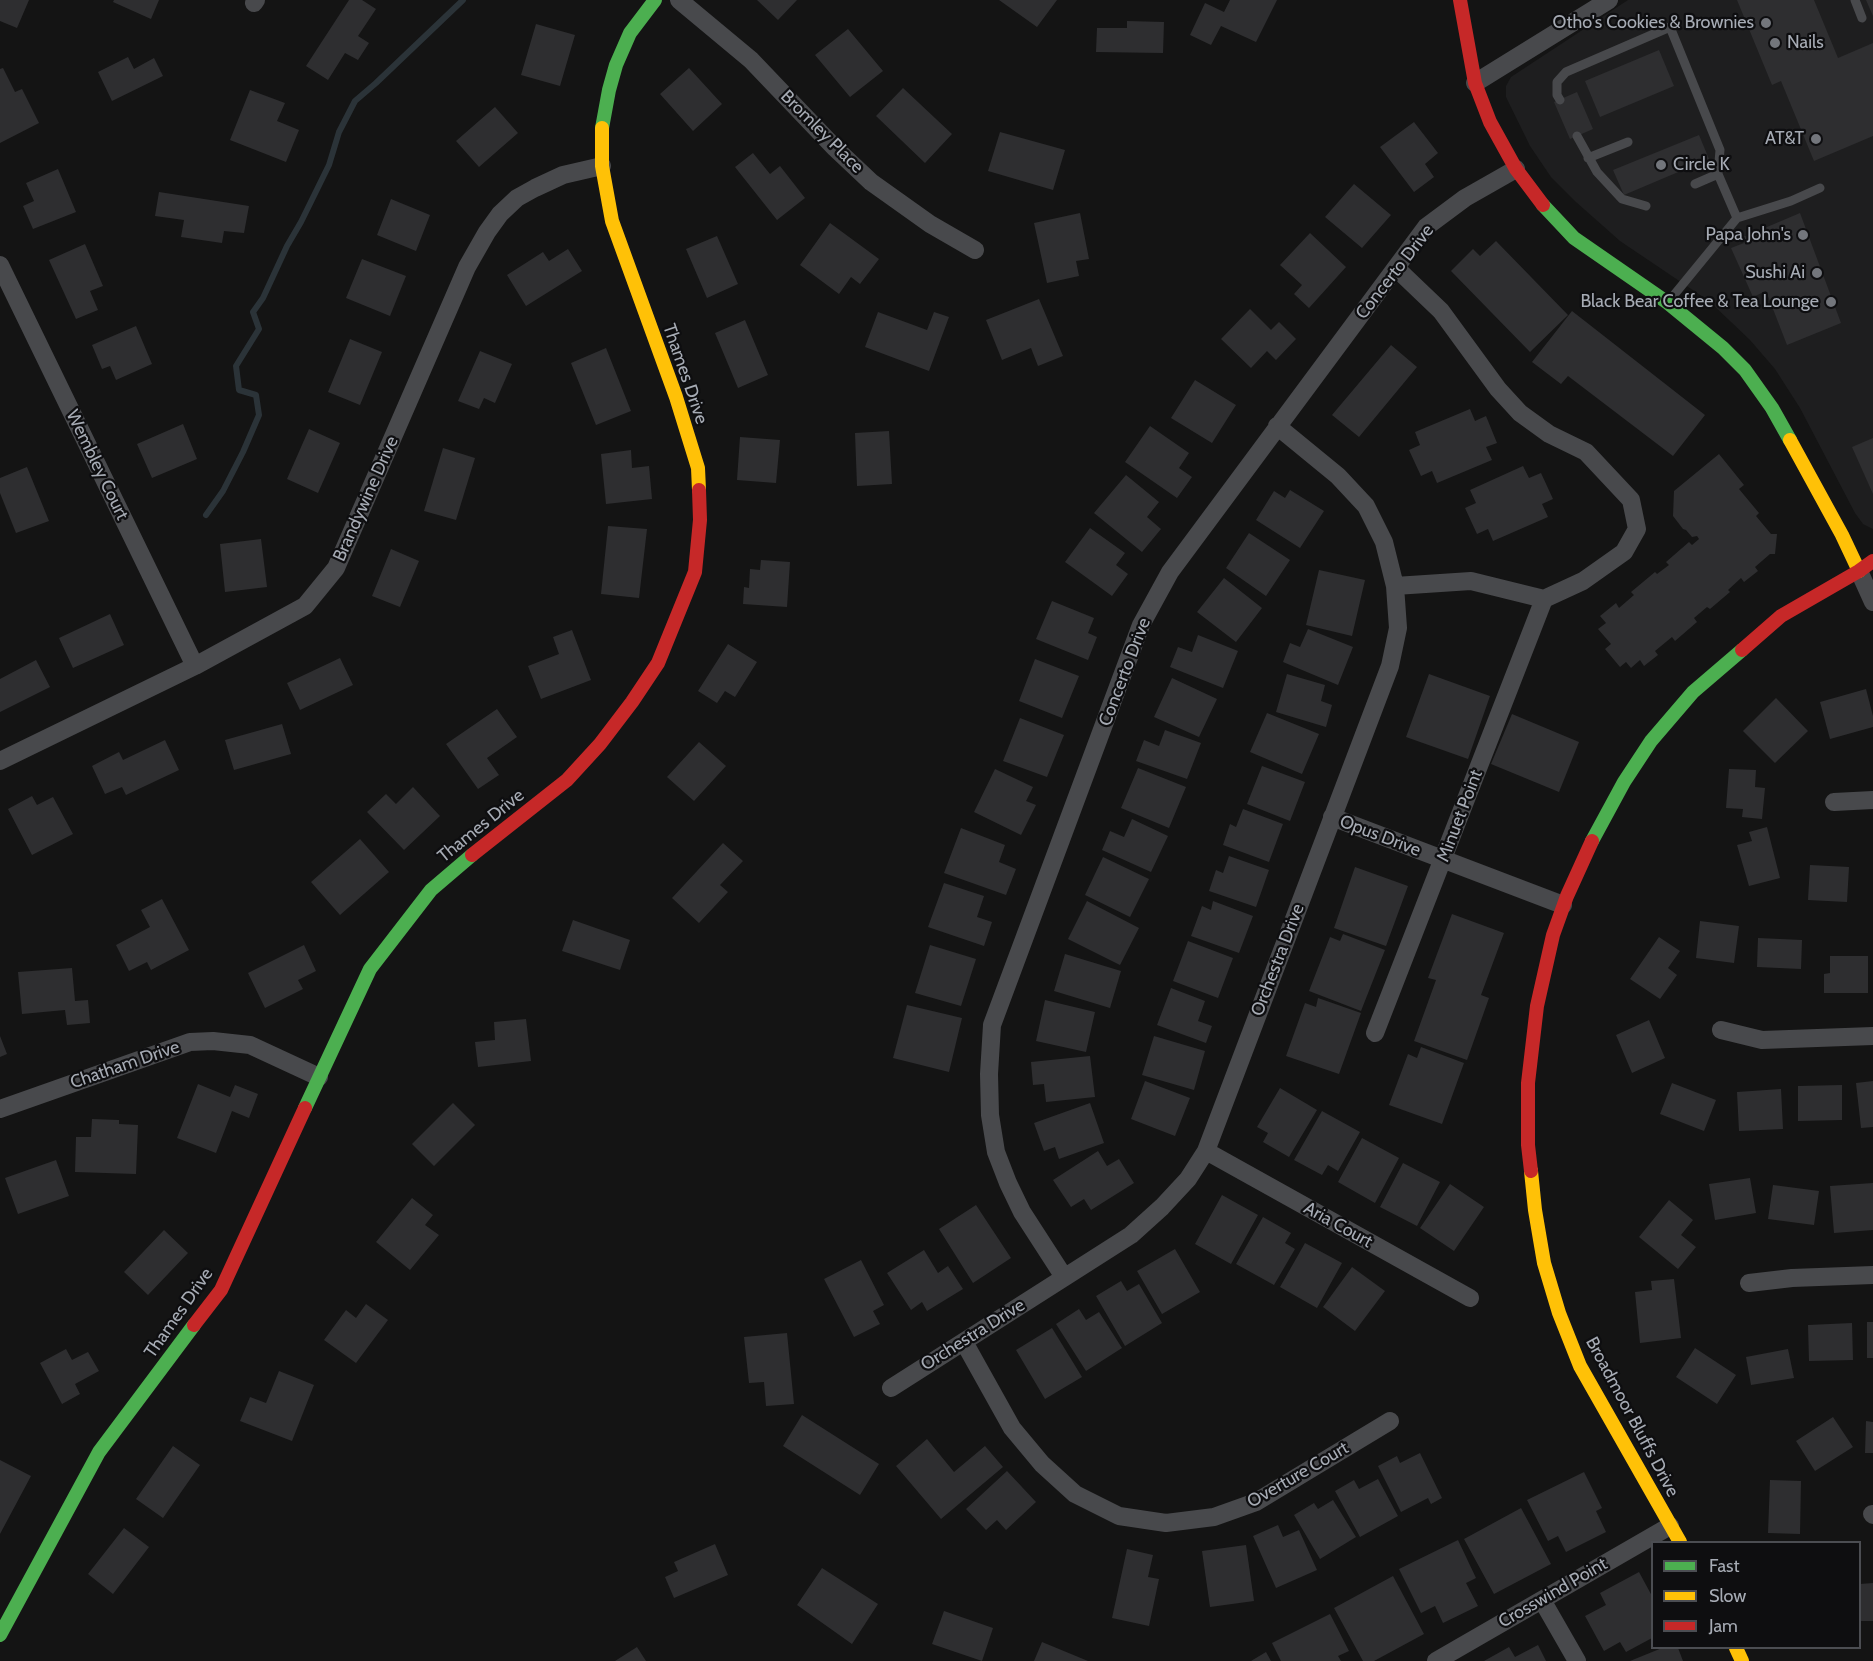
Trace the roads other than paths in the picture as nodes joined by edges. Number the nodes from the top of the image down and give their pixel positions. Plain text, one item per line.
1 (656, 0) edge
2 (679, 0) edge
3 (1460, 0) edge
4 (1609, 0) edge
5 (1855, 0) edge
6 (1862, 18) dead end
7 (1475, 83) junction
8 (1560, 100) dead end
9 (1577, 136) dead end
10 (1628, 142) dead end
11 (1588, 158) junction
12 (602, 166) junction
13 (1516, 169) junction
14 (1718, 174) junction
15 (1695, 184) dead end
16 (1820, 188) dead end
17 (1646, 206) dead end
18 (1737, 218) junction
19 (975, 250) dead end
20 (0, 265) edge
21 (1396, 268) junction
22 (1668, 303) junction
23 (1277, 426) junction
24 (1868, 567) edge
25 (1395, 586) junction
26 (1544, 599) junction
27 (1873, 602) edge
28 (195, 666) junction
29 (0, 761) edge
30 (1873, 800) edge
31 (1834, 802) dead end
32 (1332, 817) junction
33 (1442, 860) junction
34 (1563, 905) junction
35 (1721, 1030) dead end
36 (1375, 1033) dead end
37 (1873, 1036) edge
38 (319, 1077) junction
39 (0, 1109) edge
40 (1206, 1151) junction
41 (1873, 1275) edge
42 (1064, 1277) junction
43 (1749, 1283) dead end
44 (1470, 1298) dead end
45 (964, 1342) junction
46 (891, 1388) dead end
47 (1390, 1421) dead end
48 (1670, 1526) junction
49 (1679, 1541) edge
50 (1542, 1600) junction
51 (0, 1635) edge
52 (1436, 1661) edge
53 (1576, 1661) edge

1 - 12 street, Thames Drive
2 - 19 street, Bromley Place
3 - 7 street
4 - 7 street
5 - 6 lane
7 - 13 street
8 - 14 lane
9 - 11 lane
10 - 11 lane
11 - 17 lane
12 - 28 street, Brandywine Drive
12 - 38 street, Thames Drive
13 - 21 street, Concerto Drive
13 - 22 street
14 - 15 lane
14 - 18 lane
16 - 18 lane
18 - 22 lane
20 - 28 street, Wembley Court
21 - 23 street, Concerto Drive
21 - 26 street
22 - 24 street
23 - 25 street, Orchestra Drive
23 - 42 street, Concerto Drive
24 - 27 street
24 - 34 street, Broadmoor Bluffs Drive
25 - 26 street
25 - 32 street, Orchestra Drive
26 - 33 street, Minuet Point
28 - 29 street, Brandywine Drive
30 - 31 street
32 - 33 street, Opus Drive
32 - 40 street, Orchestra Drive
33 - 34 street, Opus Drive
33 - 36 street, Minuet Point
34 - 48 street, Broadmoor Bluffs Drive
35 - 37 street
38 - 39 street, Chatham Drive
38 - 51 street, Thames Drive
40 - 42 street, Orchestra Drive
40 - 44 street, Aria Court
41 - 43 street
42 - 45 street, Orchestra Drive
45 - 46 street, Orchestra Drive
45 - 47 street, Overture Court
48 - 49 street, Broadmoor Bluffs Drive
48 - 50 street, Crosswind Point
50 - 52 street, Crosswind Point
50 - 53 street

